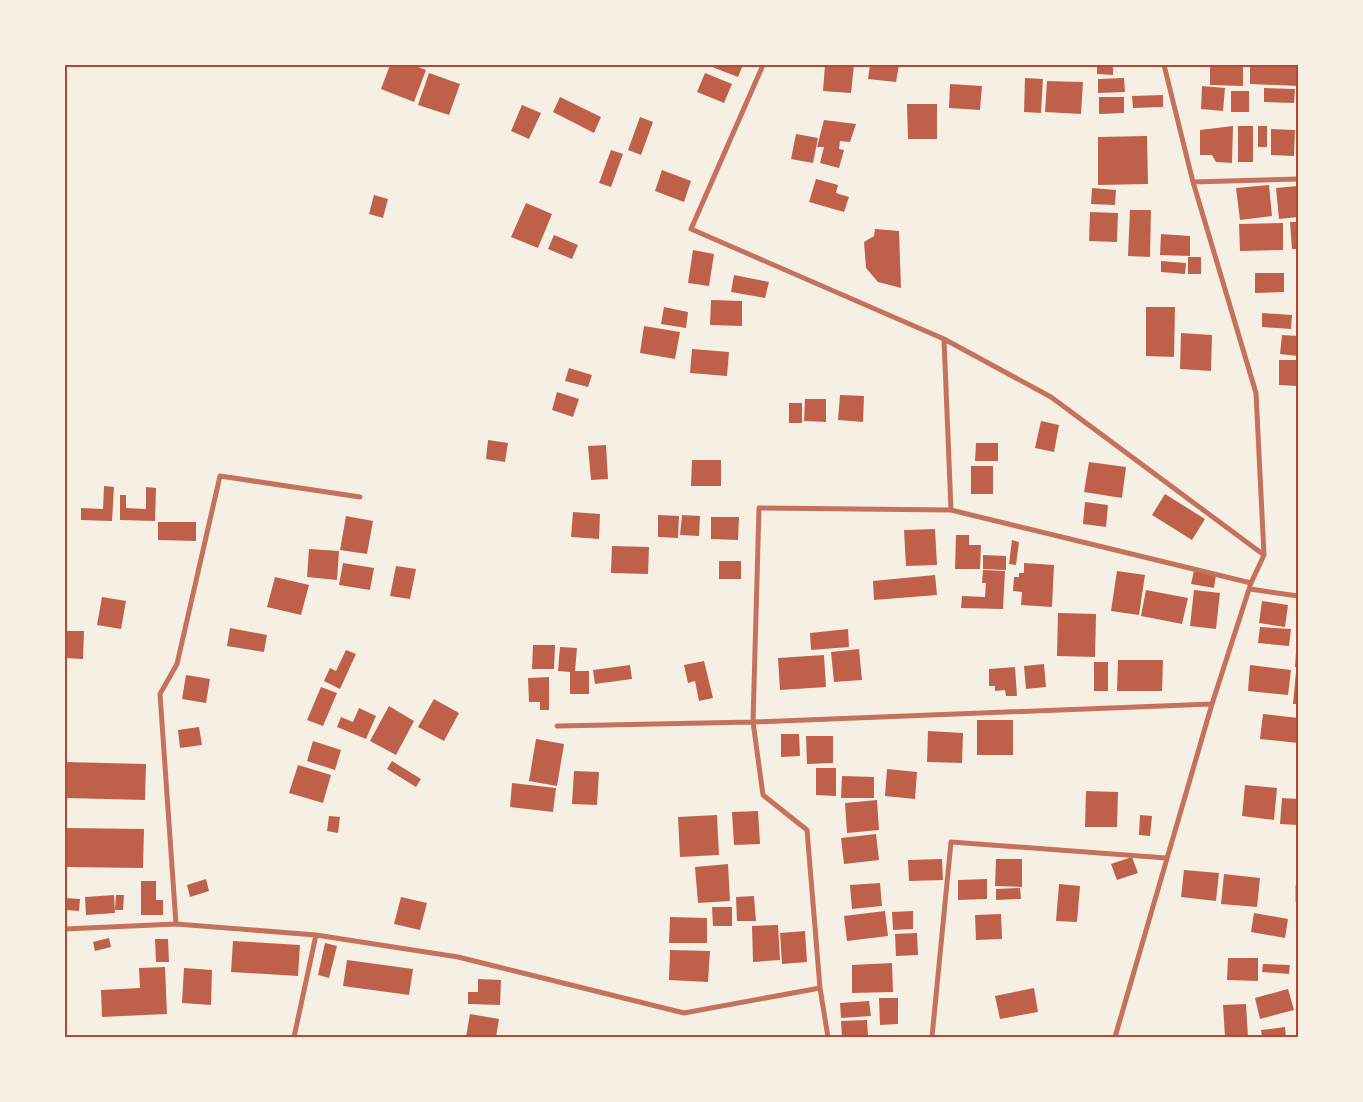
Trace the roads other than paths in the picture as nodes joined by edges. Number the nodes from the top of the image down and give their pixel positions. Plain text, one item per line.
1 (762, 65) edge
2 (1164, 65) edge
3 (1298, 179) edge
4 (1193, 182) junction
5 (944, 340) junction
6 (360, 497) dead end
7 (951, 510) junction
8 (1264, 555) junction
9 (1250, 586) junction
10 (1298, 596) edge
11 (1212, 704) junction
12 (753, 722) junction
13 (557, 726) dead end
14 (1166, 858) junction
15 (1298, 886) edge
16 (1298, 901) edge
17 (176, 924) junction
18 (65, 929) edge
19 (316, 934) junction
20 (820, 988) junction
21 (294, 1037) edge
22 (828, 1037) edge
23 (932, 1037) edge
24 (1114, 1037) edge

1 - 5 street
2 - 4 street
3 - 4 street
4 - 8 street
5 - 7 street
5 - 8 street
6 - 17 street
7 - 9 street
7 - 12 street
8 - 9 street
9 - 10 street
9 - 11 street
11 - 12 street
11 - 14 street
12 - 13 street
12 - 20 street
14 - 23 street
14 - 24 street
15 - 16 street
17 - 18 street
17 - 19 street
19 - 20 street
19 - 21 street
20 - 22 street

